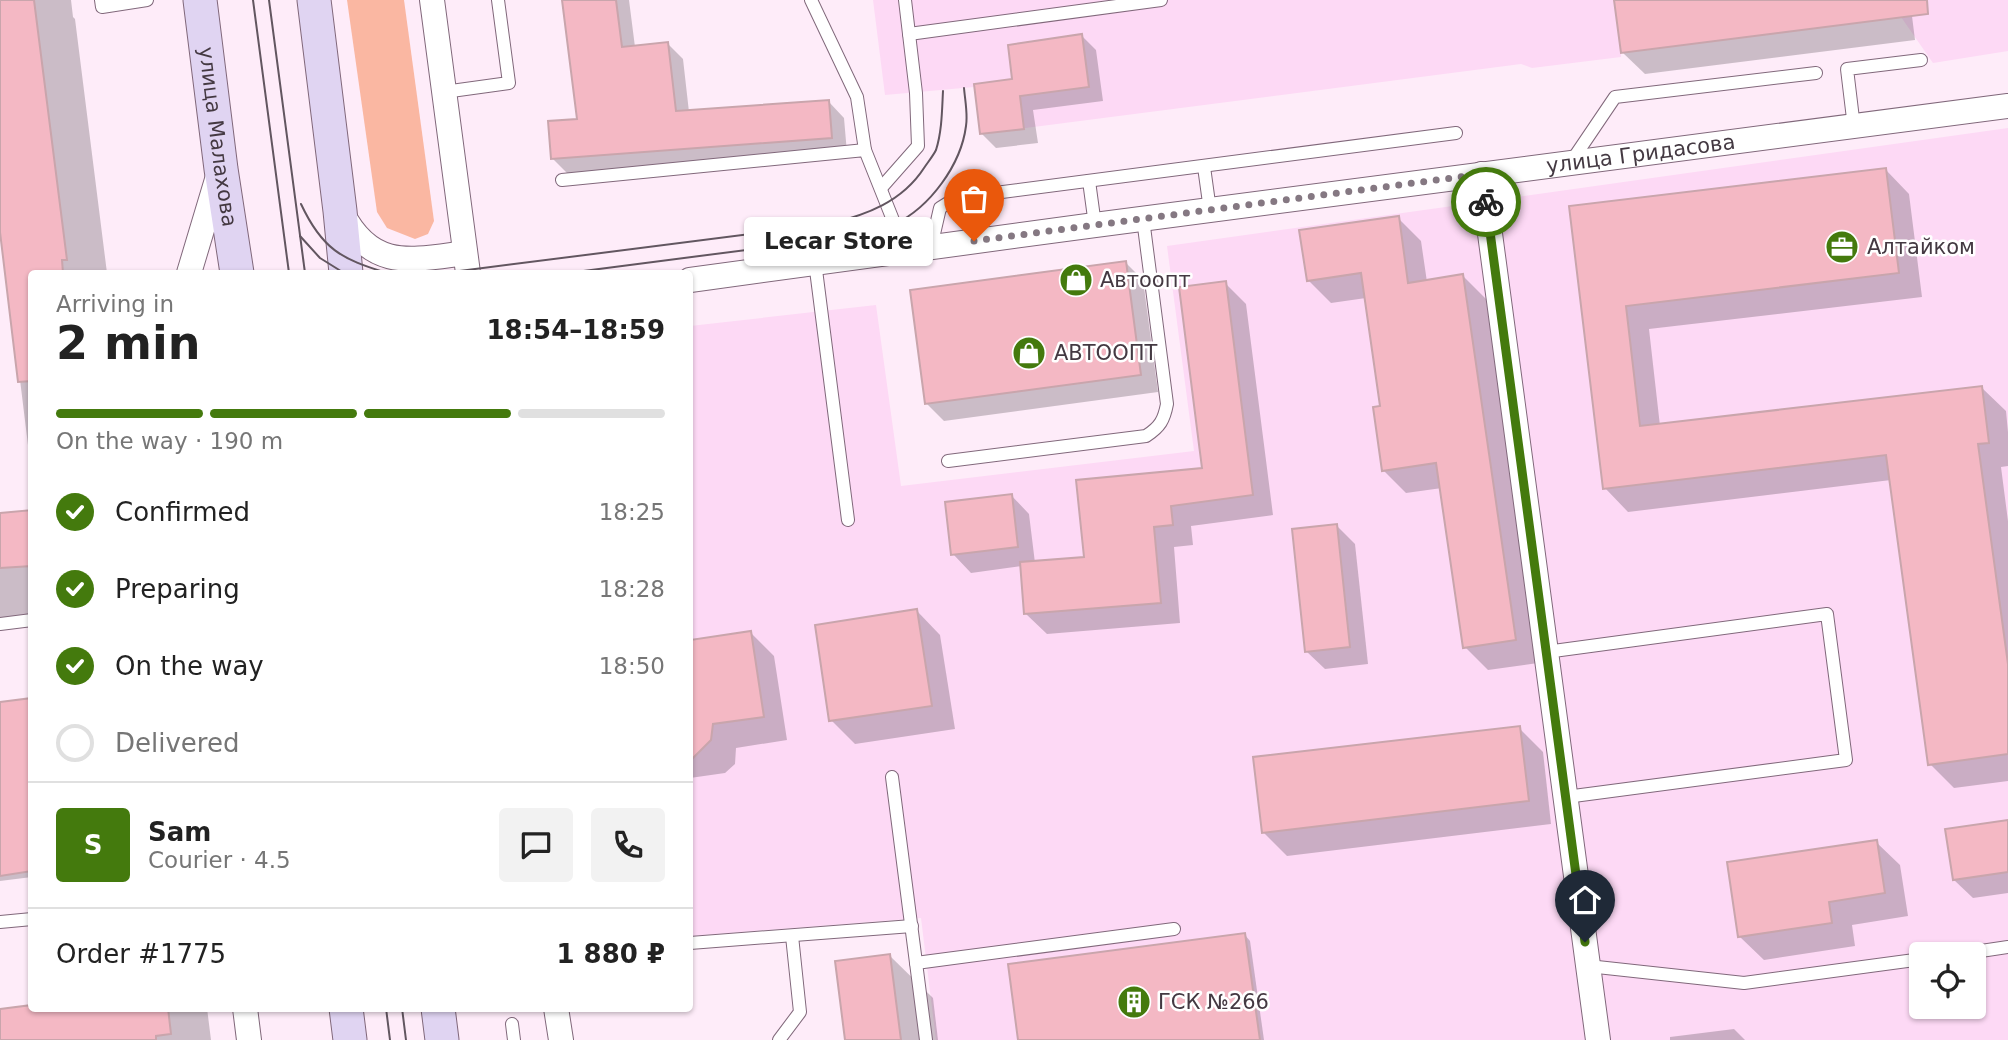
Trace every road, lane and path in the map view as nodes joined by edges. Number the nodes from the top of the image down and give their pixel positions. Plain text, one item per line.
1 (101, 0) edge
2 (147, 0) edge
3 (200, 0) edge
4 (314, 0) edge
5 (432, 0) edge
6 (498, 0) edge
7 (811, 0) edge
8 (905, 0) edge
9 (1161, 0) edge
10 (909, 34) junction
11 (1921, 60) dead end
12 (1816, 73) dead end
13 (444, 92) junction
14 (2008, 106) edge
15 (1854, 127) junction
16 (1456, 133) dead end
17 (865, 150) junction
18 (1571, 162) junction
19 (1204, 167) junction
20 (221, 169) junction
21 (1482, 174) junction
22 (562, 180) dead end
23 (1089, 181) junction
24 (881, 188) junction
25 (1210, 210) junction
26 (340, 211) junction
27 (1143, 219) junction
28 (1095, 225) junction
29 (931, 247) junction
30 (905, 250) junction
31 (815, 262) junction
32 (466, 263) edge
33 (190, 270) edge
34 (237, 270) edge
35 (346, 270) edge
36 (693, 280) edge
37 (948, 461) dead end
38 (848, 520) dead end
39 (28, 620) edge
40 (0, 624) edge
41 (1546, 652) junction
42 (892, 777) dead end
43 (1566, 797) junction
44 (28, 919) edge
45 (0, 922) edge
46 (912, 926) junction
47 (1174, 929) dead end
48 (792, 936) junction
49 (693, 943) edge
50 (2008, 947) edge
51 (1986, 950) edge
52 (1909, 961) edge
53 (916, 963) junction
54 (1588, 966) junction
55 (246, 1012) edge
56 (347, 1012) edge
57 (438, 1012) edge
58 (557, 1012) edge
59 (512, 1024) dead end
60 (249, 1040) edge
61 (351, 1040) edge
62 (442, 1040) edge
63 (514, 1040) edge
64 (561, 1040) edge
65 (779, 1040) edge
66 (926, 1040) edge
67 (1598, 1040) edge

1 - 2 lane
3 - 20 main road, улица Малахова
4 - 26 main road
5 - 13 street
6 - 13 lane
7 - 17 lane
8 - 10 lane
9 - 10 lane
10 - 24 lane
11 - 15 lane
12 - 18 lane
13 - 32 street
14 - 15 street, улица Гридасова
15 - 18 street, улица Гридасова
16 - 19 lane
17 - 22 lane
17 - 24 lane
18 - 21 street, улица Гридасова
19 - 23 lane
19 - 25 lane
20 - 33 street
20 - 34 main road, улица Малахова
21 - 25 street, улица Гридасова
21 - 41 street
23 - 28 lane
23 - 29 lane
24 - 30 lane
25 - 27 street, улица Гридасова
26 - 32 street
26 - 35 main road
27 - 28 street, улица Гридасова
27 - 37 lane
28 - 29 street, улица Гридасова
29 - 30 street, улица Гридасова
30 - 31 street, улица Гридасова
31 - 36 street, улица Гридасова
31 - 38 lane
39 - 40 lane
41 - 43 street
41 - 43 lane
42 - 46 lane
43 - 54 street
44 - 45 lane
46 - 48 lane
46 - 53 lane
47 - 53 lane
48 - 49 lane
48 - 65 lane
50 - 51 lane
52 - 54 lane
53 - 66 lane
54 - 67 street
55 - 60 street
56 - 61 main road
57 - 62 main road
58 - 64 street
59 - 63 lane

